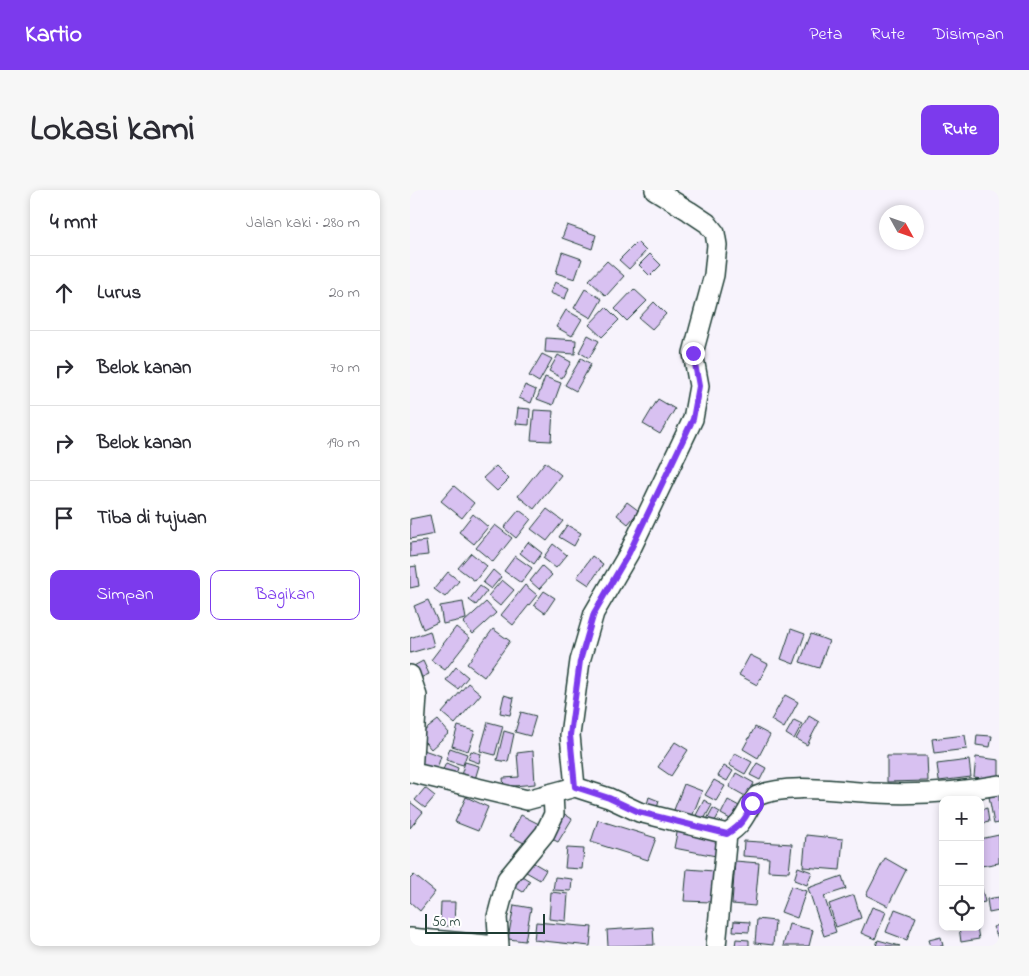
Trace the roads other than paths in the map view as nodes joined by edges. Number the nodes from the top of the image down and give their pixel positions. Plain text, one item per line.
1 (655, 190) edge
2 (410, 675) edge
3 (411, 772) edge
4 (999, 785) edge
5 (575, 787) junction
6 (553, 794) junction
7 (727, 834) junction
8 (410, 938) edge
9 (499, 946) edge
10 (716, 946) edge

1 - 5 street
2 - 3 street
3 - 6 street
4 - 7 street
5 - 6 street
5 - 7 street
6 - 9 street
7 - 10 street
8 - 9 street

